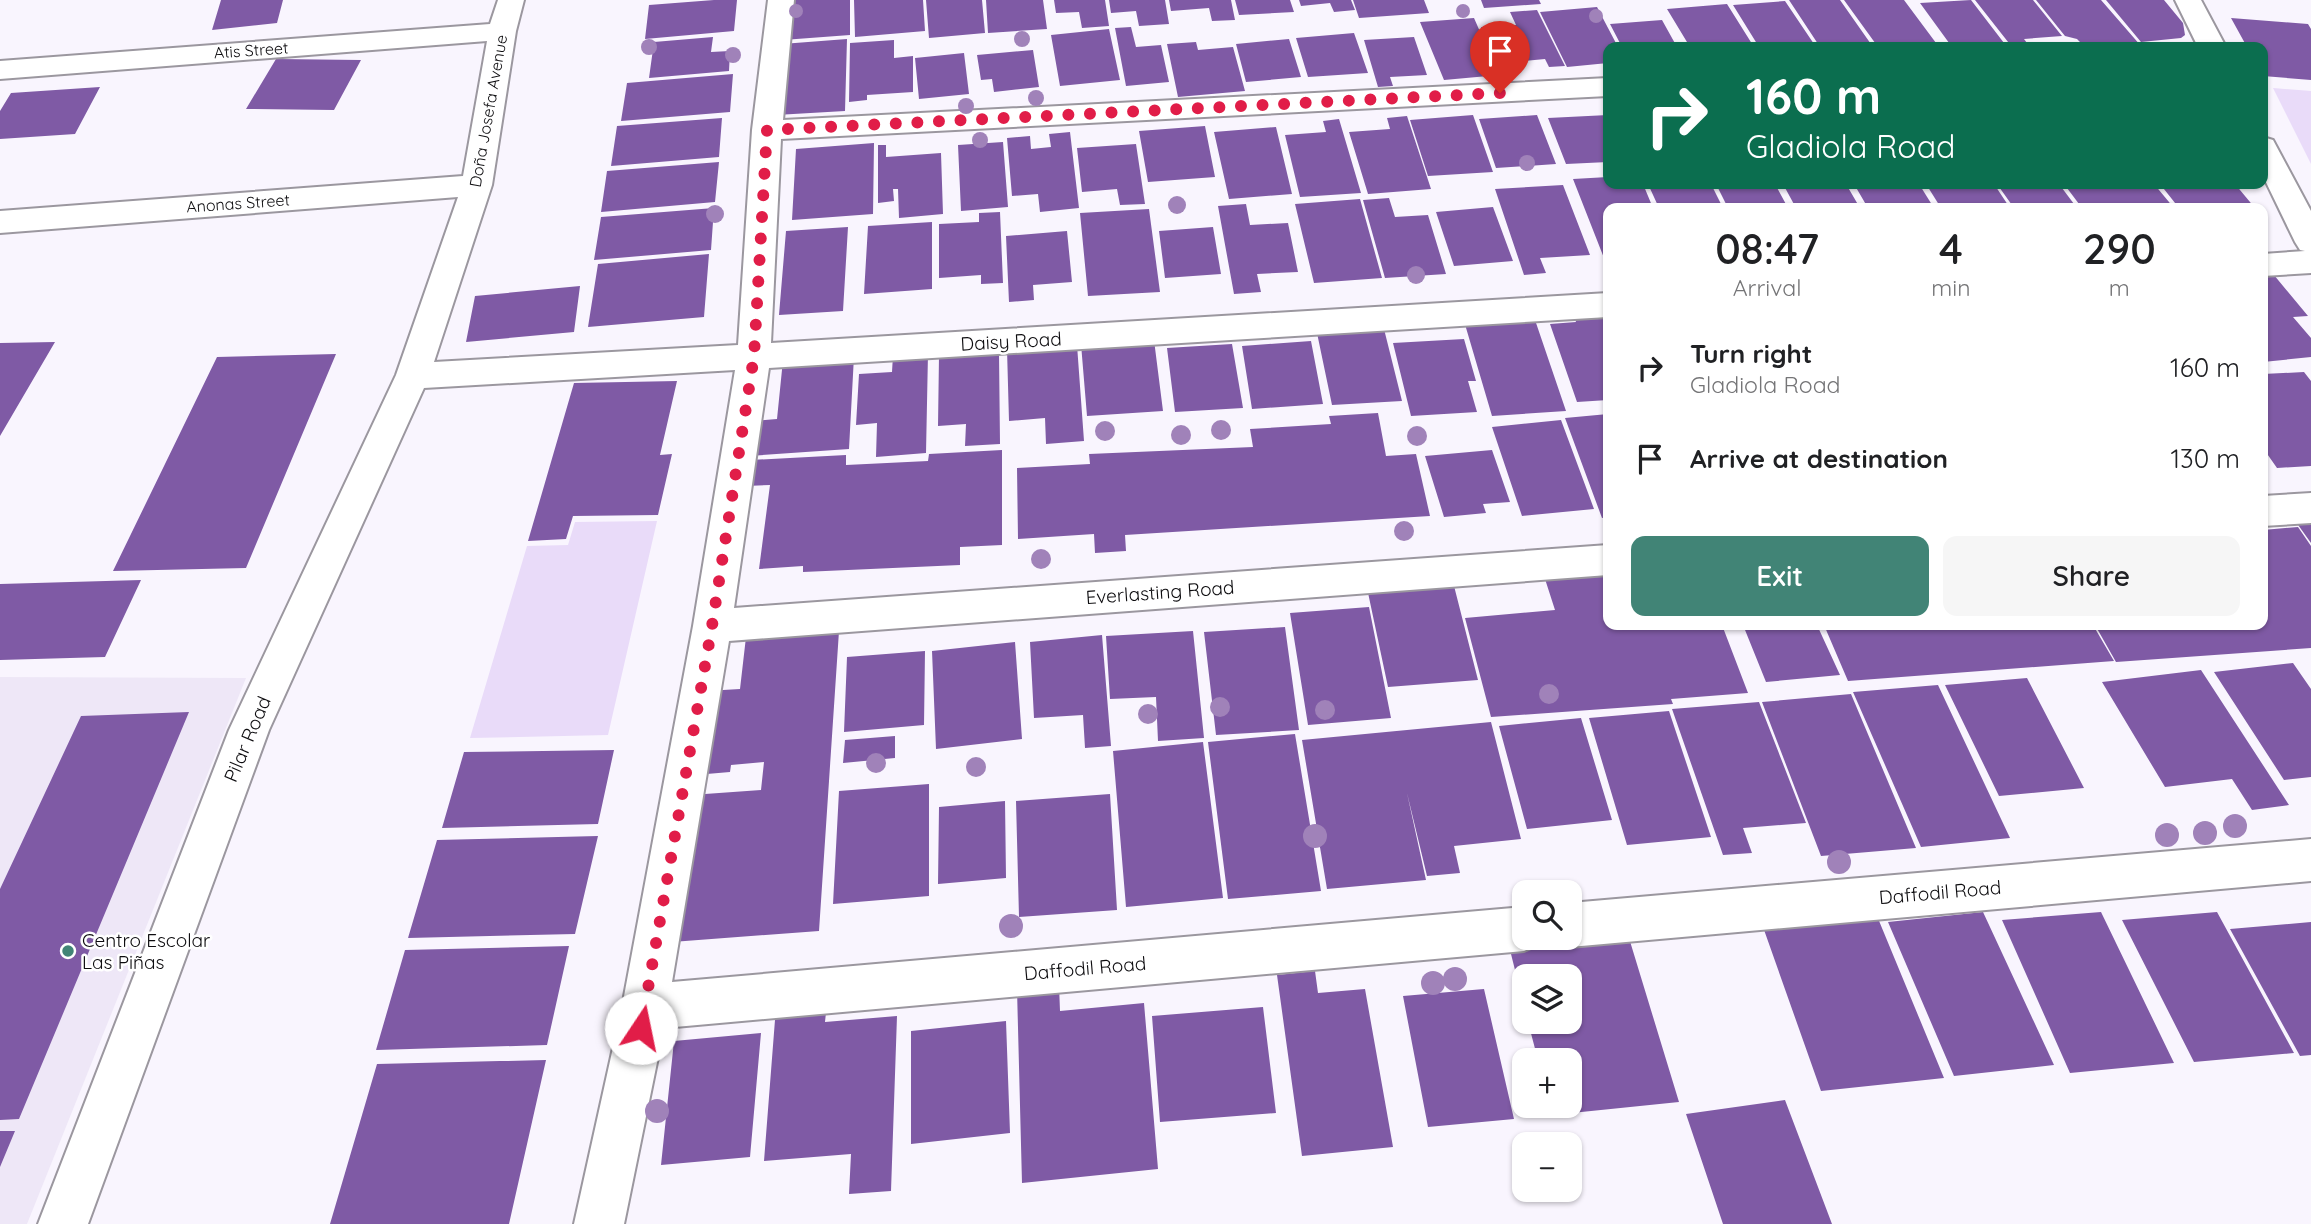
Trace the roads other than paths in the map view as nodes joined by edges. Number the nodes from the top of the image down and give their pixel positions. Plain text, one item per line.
1 (511, 0) edge
2 (781, 0) edge
3 (2188, 0) edge
4 (502, 31) junction
5 (2209, 42) edge
6 (0, 70) edge
7 (1603, 87) edge
8 (767, 130) junction
9 (2268, 157) edge
10 (477, 185) junction
11 (0, 222) edge
12 (2311, 242) edge
13 (450, 261) joint
14 (2311, 262) edge
15 (2268, 265) edge
16 (1603, 305) edge
17 (754, 356) junction
18 (413, 375) junction
19 (2311, 508) edge
20 (2268, 511) edge
21 (1603, 560) edge
22 (712, 626) junction
23 (2311, 860) edge
24 (1582, 924) edge
25 (1512, 930) edge
26 (645, 1007) junction
27 (63, 1224) edge
28 (599, 1224) edge

1 - 4 street, Doña Josefa Avenue
2 - 8 street
3 - 5 street
4 - 6 street, Atis Street
4 - 10 street, Doña Josefa Avenue
7 - 8 street
8 - 17 street
9 - 12 street
10 - 11 street, Anonas Street
10 - 13 street, Doña Josefa Avenue
13 - 18 street, Pilar Road
14 - 15 street
16 - 17 street, Daisy Road
17 - 18 street, Daisy Road
17 - 22 street
18 - 27 street, Pilar Road
19 - 20 street
21 - 22 street, Everlasting Road
22 - 26 street
23 - 24 street, Daffodil Road
25 - 26 street, Daffodil Road
26 - 28 street

